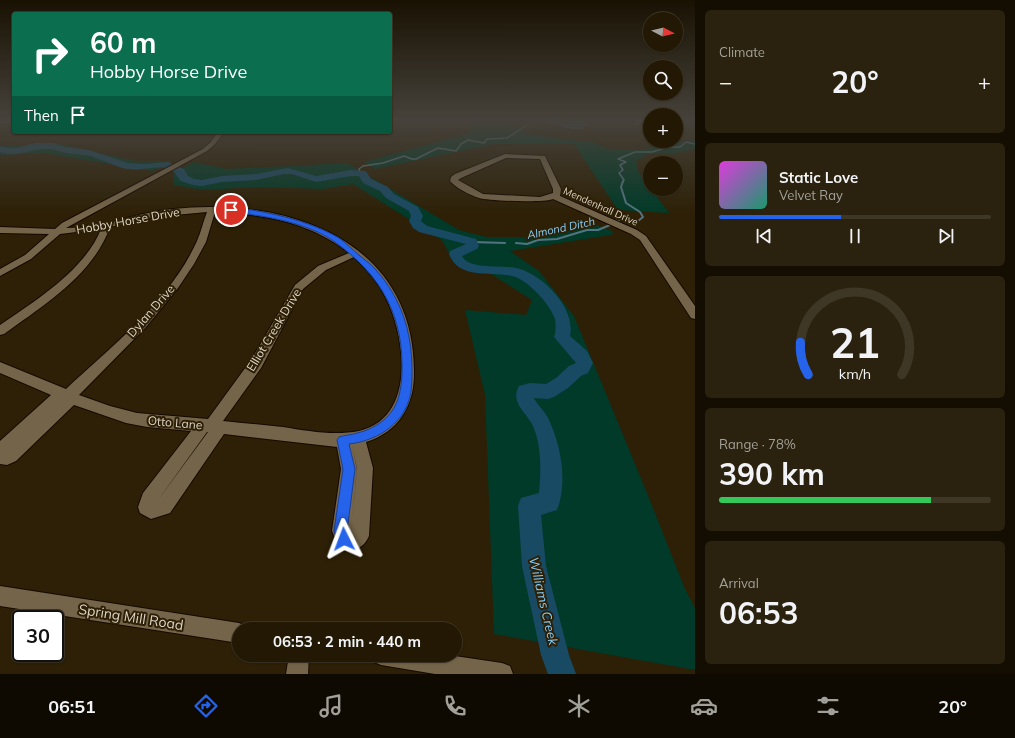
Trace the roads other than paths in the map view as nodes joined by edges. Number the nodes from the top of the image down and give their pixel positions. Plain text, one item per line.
1 (204, 150) edge
2 (553, 196) junction
3 (212, 210) junction
4 (107, 224) junction
5 (0, 230) edge
6 (56, 231) junction
7 (354, 254) junction
8 (0, 273) edge
9 (695, 315) edge
10 (0, 331) edge
11 (0, 367) edge
12 (68, 395) junction
13 (211, 426) junction
14 (350, 439) junction
15 (0, 451) edge
16 (0, 457) edge
17 (0, 596) edge
18 (232, 632) edge
19 (298, 662) edge
20 (426, 662) edge
21 (296, 674) edge
22 (502, 674) edge

1 - 6 street
2 - 2 street
2 - 9 street, Mendenhall Drive
3 - 4 street, Hobby Horse Drive
3 - 7 street, Hobby Horse Drive
3 - 12 street, Dylan Drive
4 - 6 street, Hobby Horse Drive
4 - 10 street
5 - 6 street, Hobby Horse Drive
6 - 8 street
7 - 13 street, Elliot Creek Drive
7 - 14 street, Hobby Horse Drive
11 - 12 street, Otto Lane
12 - 13 street, Otto Lane
12 - 15 street, Dylan Drive
12 - 16 street, Dylan Drive
13 - 13 street, Elliot Creek Drive
13 - 14 street, Otto Lane
14 - 14 street
17 - 18 street, Spring Mill Road
19 - 21 street
20 - 22 street

